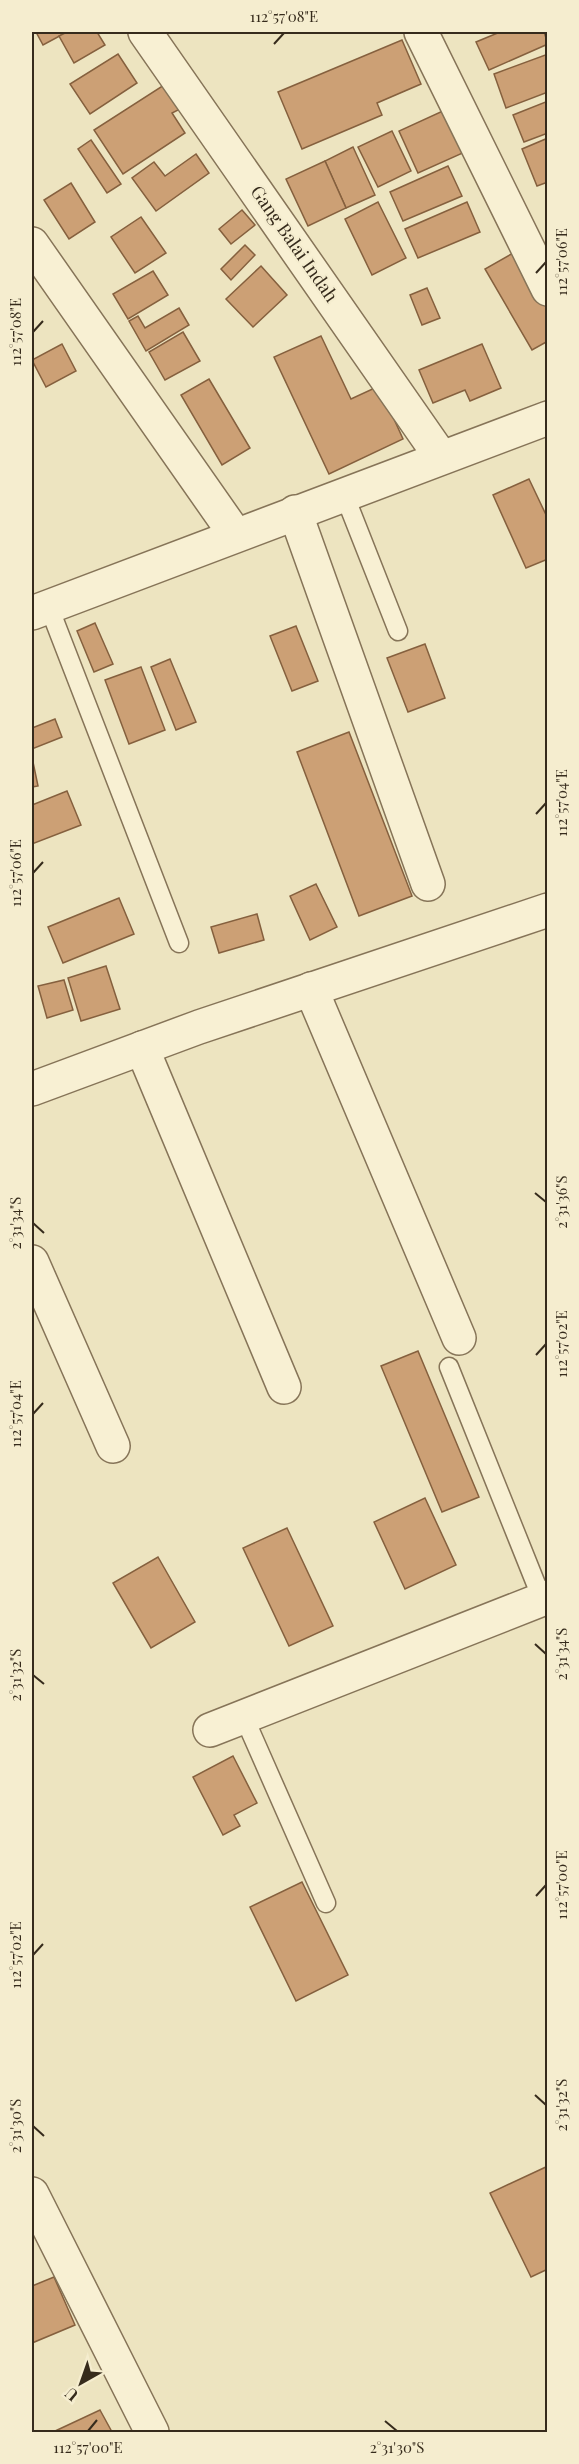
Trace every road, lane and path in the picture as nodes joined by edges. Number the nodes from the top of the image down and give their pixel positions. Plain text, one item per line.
1 (145, 32) edge
2 (422, 32) edge
3 (32, 244) edge
4 (548, 289) edge
5 (548, 418) edge
6 (441, 457) junction
7 (344, 494) junction
8 (295, 512) junction
9 (235, 534) junction
10 (40, 610) edge
11 (398, 631) dead end
12 (428, 884) dead end
13 (548, 910) edge
14 (179, 944) dead end
15 (311, 989) junction
16 (142, 1048) junction
17 (32, 1089) edge
18 (32, 1262) edge
19 (454, 1352) joint
20 (284, 1387) dead end
21 (113, 1446) dead end
22 (545, 1598) edge
23 (244, 1717) junction
24 (210, 1730) dead end
25 (326, 1903) dead end
26 (32, 2194) edge
27 (152, 2433) edge

1 - 6 street, Gang Balai Indah
2 - 4 street
3 - 9 street
5 - 6 street
6 - 7 street
7 - 8 street
7 - 11 lane
8 - 9 street
8 - 12 street
9 - 10 street
10 - 14 lane
13 - 15 street
15 - 16 street
15 - 19 street
16 - 17 street
16 - 20 street
18 - 21 street
19 - 22 lane
22 - 23 street
23 - 24 street
23 - 25 lane
26 - 27 street

